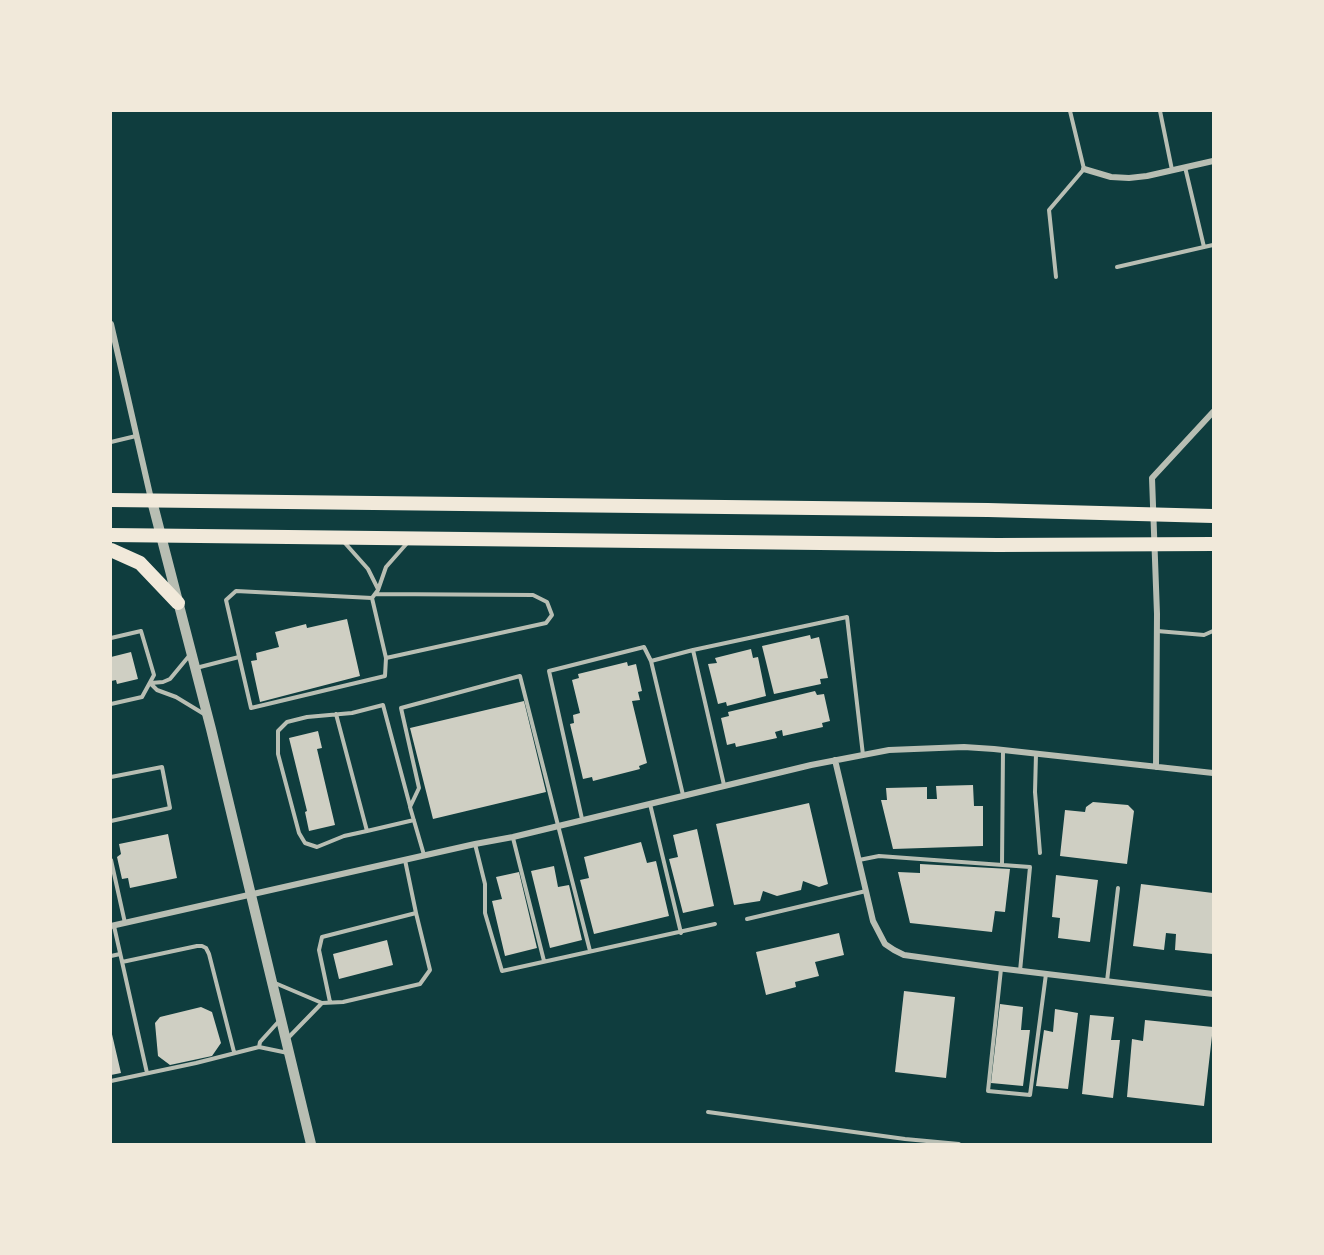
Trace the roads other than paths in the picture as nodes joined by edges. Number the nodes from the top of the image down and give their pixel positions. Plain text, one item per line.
1 (1070, 111) edge
2 (1160, 111) edge
3 (1213, 161) edge
4 (1185, 167) junction
5 (1084, 169) junction
6 (1172, 170) junction
7 (1213, 245) edge
8 (1204, 247) junction
9 (1117, 267) dead end
10 (1056, 277) dead end
11 (111, 324) edge
12 (112, 337) edge
13 (1213, 412) edge
14 (137, 436) junction
15 (111, 442) edge
16 (111, 500) edge
17 (152, 501) junction
18 (1154, 514) junction
19 (1213, 516) edge
20 (111, 535) edge
21 (161, 536) junction
22 (340, 538) junction
23 (411, 538) junction
24 (1155, 544) junction
25 (1213, 544) edge
26 (111, 550) edge
27 (377, 592) junction
28 (372, 598) junction
29 (178, 603) junction
30 (1157, 631) junction
31 (1213, 631) edge
32 (111, 638) edge
33 (693, 650) junction
34 (191, 654) junction
35 (239, 657) junction
36 (386, 658) junction
37 (651, 661) junction
38 (195, 668) junction
39 (150, 683) junction
40 (111, 704) edge
41 (336, 714) junction
42 (208, 717) junction
43 (1003, 750) junction
44 (1036, 754) junction
45 (863, 755) junction
46 (835, 760) junction
47 (1156, 767) junction
48 (1213, 773) edge
49 (111, 777) edge
50 (724, 785) junction
51 (683, 795) junction
52 (650, 803) junction
53 (410, 807) junction
54 (414, 819) junction
55 (582, 819) junction
56 (111, 821) edge
57 (558, 825) junction
58 (367, 831) junction
59 (513, 837) junction
60 (475, 844) junction
61 (1040, 853) dead end
62 (424, 856) junction
63 (111, 860) edge
64 (405, 860) junction
65 (859, 860) junction
66 (1002, 865) junction
67 (1118, 888) dead end
68 (867, 891) junction
69 (251, 896) junction
70 (416, 913) junction
71 (747, 919) dead end
72 (125, 924) junction
73 (715, 924) dead end
74 (112, 926) edge
75 (681, 933) junction
76 (590, 951) junction
77 (120, 954) junction
78 (111, 956) edge
79 (544, 961) junction
80 (122, 962) junction
81 (1001, 968) junction
82 (1020, 971) junction
83 (1046, 974) junction
84 (1107, 981) junction
85 (271, 982) junction
86 (1213, 994) edge
87 (330, 1002) junction
88 (322, 1003) junction
89 (280, 1019) junction
90 (286, 1041) junction
91 (259, 1047) junction
92 (234, 1052) junction
93 (289, 1053) junction
94 (147, 1073) junction
95 (111, 1081) edge
96 (708, 1112) dead end
97 (311, 1144) edge
98 (959, 1144) edge

1 - 5 lane
2 - 6 lane
3 - 4 street
4 - 6 street
4 - 8 lane
5 - 6 street
5 - 10 lane
7 - 8 lane
8 - 9 lane
11 - 12 street
12 - 14 street
13 - 18 street
14 - 15 lane
14 - 17 street
16 - 17 highway
17 - 18 highway
17 - 21 street
18 - 19 highway
18 - 24 street
20 - 21 highway
21 - 22 highway
21 - 29 street
22 - 23 highway
22 - 27 lane
23 - 24 highway
23 - 27 lane
24 - 25 highway
24 - 30 street
26 - 29 highway
27 - 28 lane
27 - 36 lane
28 - 35 lane
28 - 36 lane
29 - 34 street
30 - 31 lane
30 - 47 street
32 - 39 lane
33 - 37 lane
33 - 45 lane
33 - 50 lane
34 - 38 street
34 - 39 lane
35 - 36 lane
35 - 38 lane
37 - 51 lane
37 - 55 lane
38 - 42 street
39 - 40 lane
39 - 42 lane
41 - 53 lane
41 - 58 lane
41 - 58 lane
42 - 69 street
43 - 44 street
43 - 45 street
43 - 66 lane
44 - 47 street
44 - 61 lane
45 - 46 street
46 - 50 street
46 - 65 street
47 - 48 street
49 - 56 lane
50 - 51 street
51 - 52 street
52 - 55 street
52 - 75 lane
53 - 54 lane
53 - 57 lane
54 - 58 lane
54 - 62 lane
55 - 57 street
57 - 59 street
57 - 76 lane
59 - 60 street
59 - 79 lane
60 - 62 street
60 - 79 lane
62 - 64 street
63 - 72 lane
64 - 69 street
64 - 70 lane
65 - 66 lane
65 - 68 street
66 - 82 lane
67 - 84 lane
68 - 71 lane
68 - 81 street
69 - 72 street
69 - 85 street
70 - 87 lane
70 - 87 lane
72 - 74 street
73 - 75 lane
74 - 77 lane
75 - 76 lane
76 - 79 lane
77 - 78 lane
77 - 80 lane
80 - 92 lane
80 - 94 lane
81 - 82 street
81 - 83 lane
82 - 83 street
83 - 84 street
84 - 86 street
85 - 88 lane
85 - 89 street
87 - 88 lane
88 - 90 lane
89 - 90 street
89 - 91 lane
90 - 93 street
91 - 92 lane
91 - 93 lane
92 - 94 lane
93 - 97 street
94 - 95 lane
96 - 98 lane

